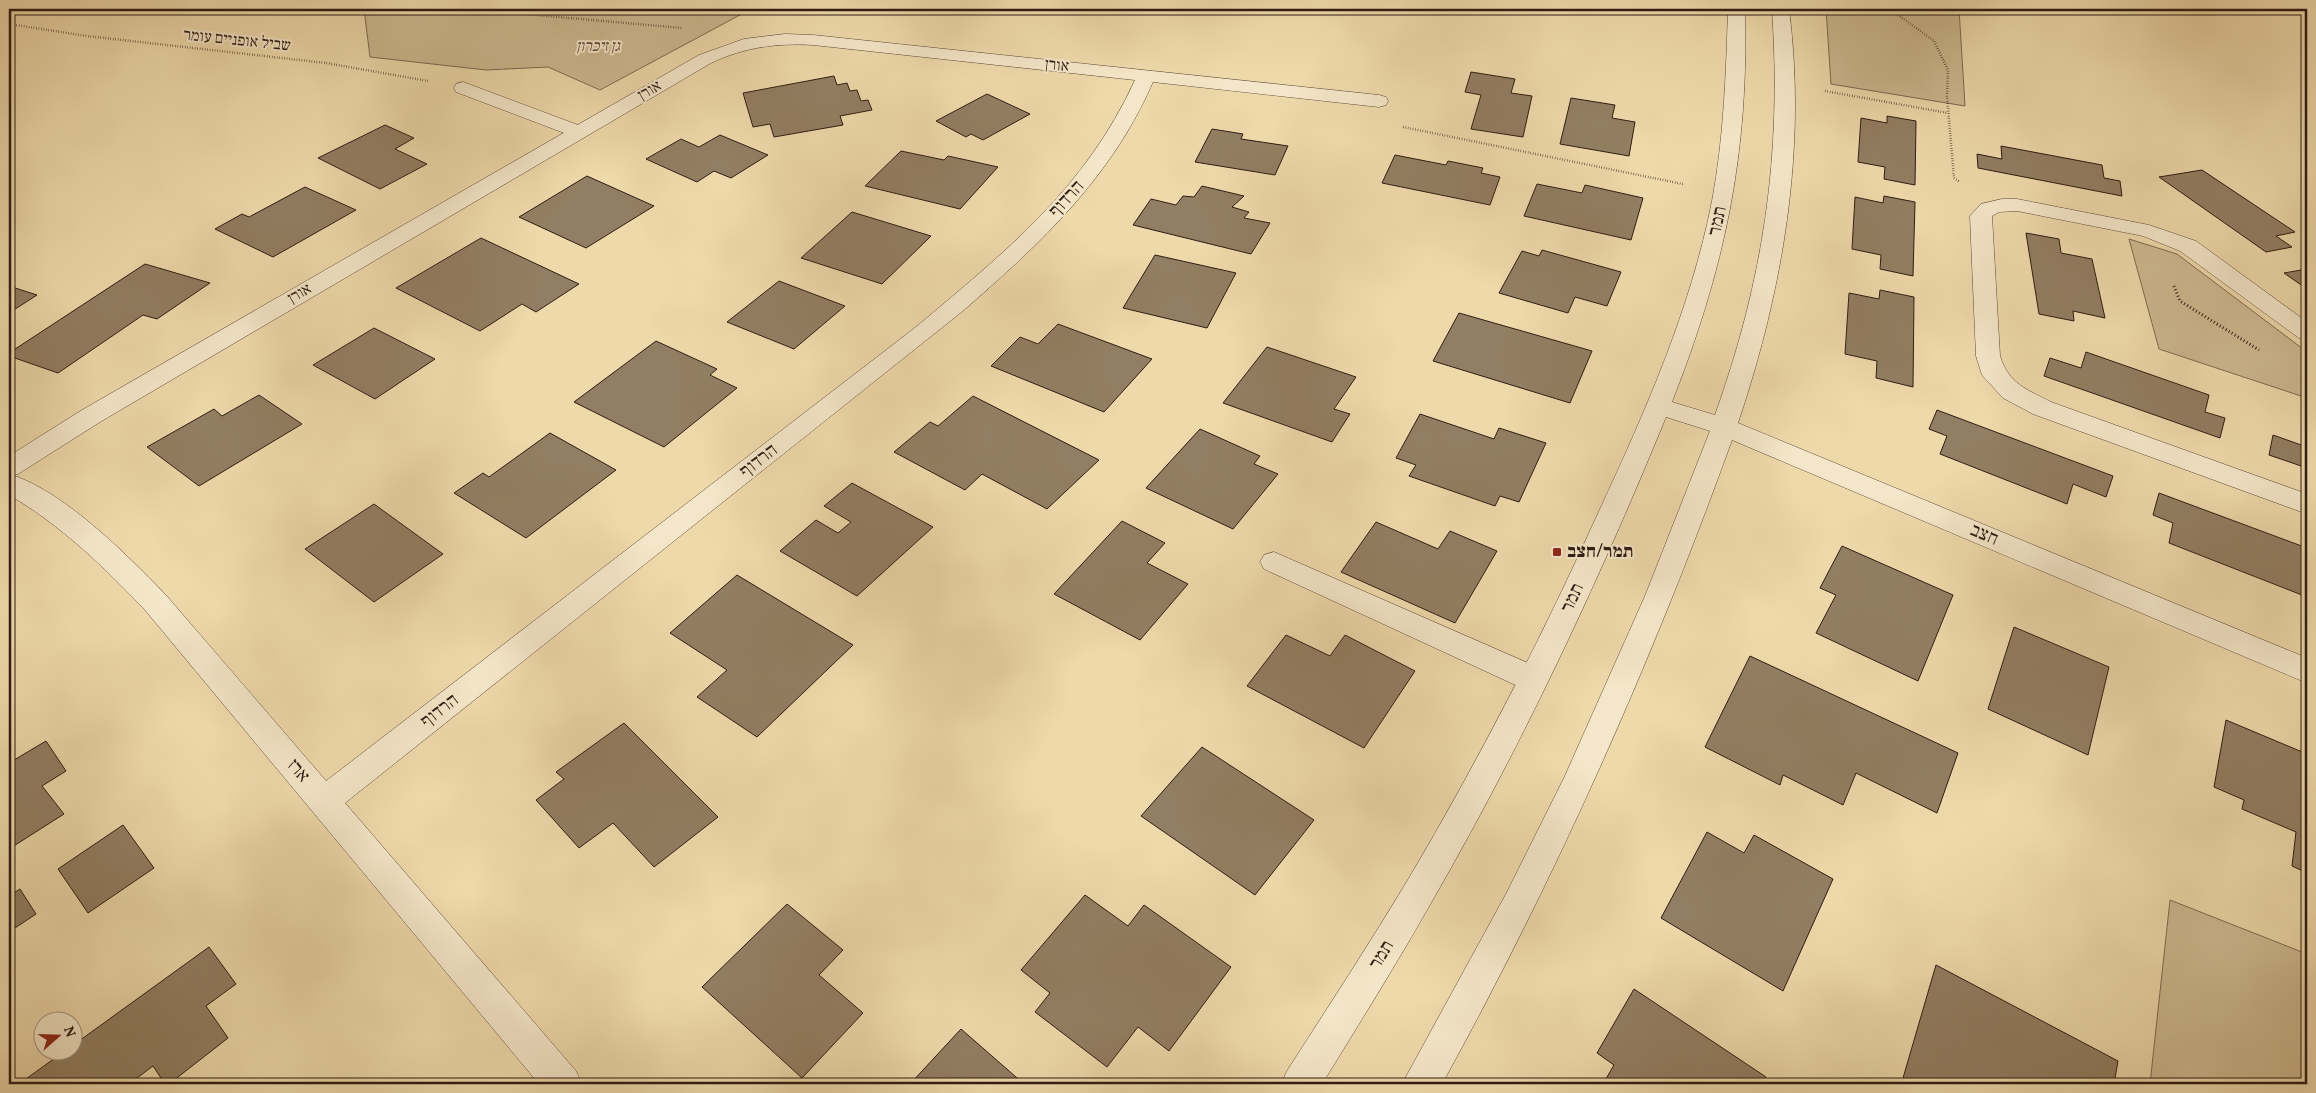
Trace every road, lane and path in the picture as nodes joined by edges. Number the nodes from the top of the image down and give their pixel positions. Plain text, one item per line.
1 (469, 9) edge
2 (1736, 9) edge
3 (1781, 9) edge
4 (1890, 9) edge
5 (9, 24) edge
6 (682, 28) dead end
7 (1146, 76) junction
8 (1786, 84) junction
9 (463, 88) joint
10 (1379, 101) joint
11 (1948, 113) junction
12 (579, 132) junction
13 (1723, 192) junction
14 (2000, 204) junction
15 (2307, 333) edge
16 (1659, 406) junction
17 (1724, 427) junction
18 (9, 468) edge
19 (9, 483) edge
20 (2307, 504) edge
21 (1274, 562) dead end
22 (2307, 670) edge
23 (1533, 679) junction
24 (324, 802) junction
25 (563, 1084) edge
26 (1300, 1084) edge
27 (1421, 1084) edge

1 - 6 path
2 - 13 street, תמר
3 - 8 street
4 - 11 path
5 - 9 path, שביל אופניים עומר
7 - 10 street, אורן
7 - 12 street, אורן
7 - 24 street, הרדוף
8 - 11 path
8 - 17 street
9 - 12 street
10 - 13 path
11 - 14 path
12 - 18 street, אורן
13 - 16 street, תמר
14 - 15 street
14 - 20 street
16 - 17 street, חצב
16 - 23 street, תמר
17 - 22 street, חצב
17 - 27 street
19 - 24 street, ארז
21 - 23 street
23 - 26 street, תמר
24 - 25 street, ארז

